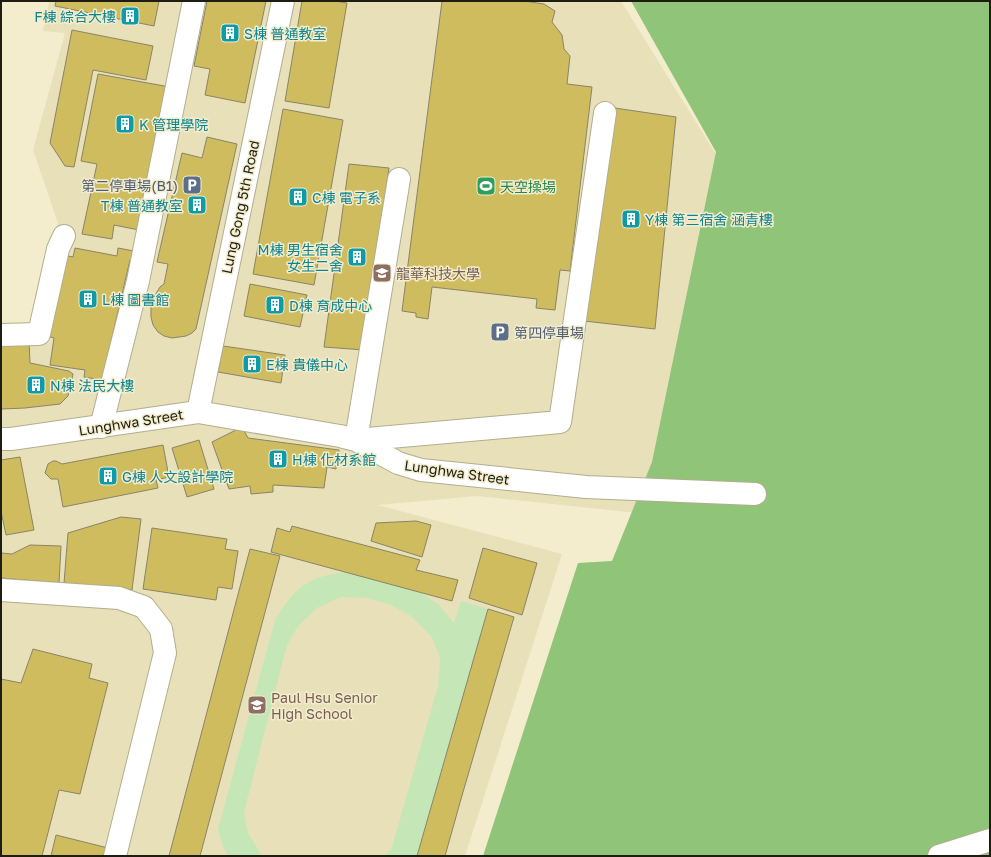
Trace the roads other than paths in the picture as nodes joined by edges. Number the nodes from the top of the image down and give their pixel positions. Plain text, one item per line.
1 (194, 1) edge
2 (283, 1) edge
3 (605, 113) dead end
4 (399, 178) dead end
5 (64, 236) dead end
6 (1, 335) edge
7 (198, 412) junction
8 (101, 427) junction
9 (1, 439) edge
10 (356, 440) junction
11 (755, 494) dead end
12 (1, 590) edge
13 (990, 840) edge
14 (115, 856) edge
15 (939, 856) edge

1 - 8 street
2 - 7 street, Lung Gong 5th Road
3 - 10 street
4 - 10 street
5 - 6 street
7 - 8 street, Lunghwa Street
7 - 10 street, Lunghwa Street
8 - 9 street, Lunghwa Street
10 - 11 street, Lunghwa Street
12 - 14 street
13 - 15 street

